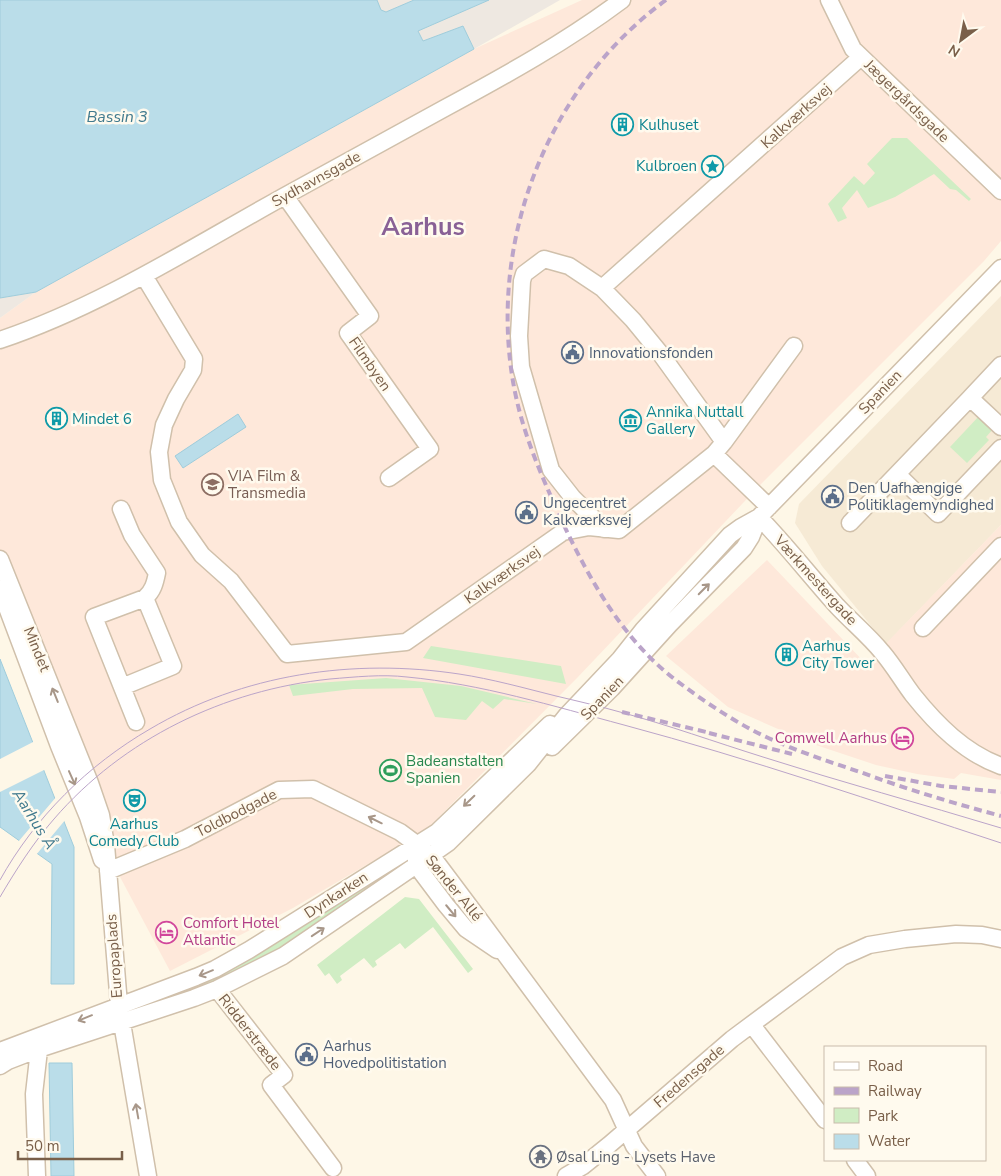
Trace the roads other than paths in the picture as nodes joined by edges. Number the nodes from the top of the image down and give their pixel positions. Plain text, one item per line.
1 (622, 0) edge
2 (829, 0) edge
3 (861, 57) junction
4 (1001, 191) edge
5 (285, 196) junction
6 (1001, 268) edge
7 (144, 276) junction
8 (602, 288) junction
9 (0, 340) edge
10 (794, 346) dead end
11 (1001, 365) edge
12 (970, 398) junction
13 (1001, 427) edge
14 (719, 448) junction
15 (1001, 448) edge
16 (897, 474) junction
17 (389, 478) dead end
18 (121, 509) dead end
19 (764, 512) junction
20 (850, 523) dead end
21 (604, 529) junction
22 (1001, 546) edge
23 (0, 559) edge
24 (0, 589) edge
25 (145, 598) junction
26 (670, 624) junction
27 (923, 628) dead end
28 (620, 658) junction
29 (122, 687) junction
30 (567, 715) junction
31 (136, 722) dead end
32 (66, 743) junction
33 (528, 764) junction
34 (1001, 766) edge
35 (416, 845) junction
36 (431, 855) junction
37 (416, 865) junction
38 (108, 871) junction
39 (1001, 939) edge
40 (506, 956) junction
41 (217, 989) junction
42 (119, 1005) junction
43 (123, 1022) junction
44 (752, 1025) junction
45 (40, 1038) junction
46 (0, 1051) edge
47 (0, 1066) edge
48 (824, 1119) edge
49 (626, 1130) junction
50 (856, 1161) edge
51 (333, 1168) dead end
52 (37, 1176) edge
53 (148, 1176) edge
54 (566, 1176) edge
55 (657, 1176) edge
56 (868, 1176) edge

1 - 5 street, Sydhavnsgade
2 - 3 street, Jægergårdsgade
3 - 4 street, Jægergårdsgade
3 - 8 street, Kalkværksvej
5 - 7 street, Sydhavnsgade
5 - 17 street, Filmbyen
6 - 19 street, Spanien
7 - 9 street, Sydhavnsgade
7 - 21 street, Kalkværksvej
8 - 14 street
8 - 21 street
10 - 14 street, Kalkværksvej
11 - 12 street
12 - 13 street
12 - 16 street
14 - 19 street
14 - 21 street, Kalkværksvej
15 - 16 street
16 - 20 street
18 - 25 street
26 -> 19 street, Spanien
19 - 28 street, Spanien
19 - 34 street, Værkmestergade
22 - 27 street
32 -> 23 street, Mindet
24 - 32 street, Mindet
25 - 29 street
25 - 29 street
26 - 28 street, Spanien
26 - 33 street, Spanien
28 - 30 street, Spanien
29 - 31 street
30 - 33 street, Spanien
30 -> 35 street, Spanien
32 - 38 street, Europaplads
33 - 36 street, Spanien
35 - 36 street, Sønder Allé
35 - 37 street, Sønder Allé
35 -> 38 street, Toldbodgade
35 -> 42 street, Dynkarken
36 - 37 street, Dynkarken
36 - 40 street, Sønder Allé
37 -> 40 street, Sønder Allé
41 -> 37 street, Dynkarken
38 - 42 street, Europaplads
39 - 44 street, Fredensgade
40 - 49 street, Sønder Allé
41 - 43 street, Europaplads
41 - 51 street, Ridderstræde
42 - 43 street
42 -> 45 street, Europaplads
43 - 45 street, Europaplads
53 -> 43 street
44 - 48 street
44 - 49 street, Fredensgade
45 - 46 street
45 - 47 street
45 - 52 street
49 - 54 street, Fredensgade
49 - 55 street, Sønder Allé
50 - 56 street

